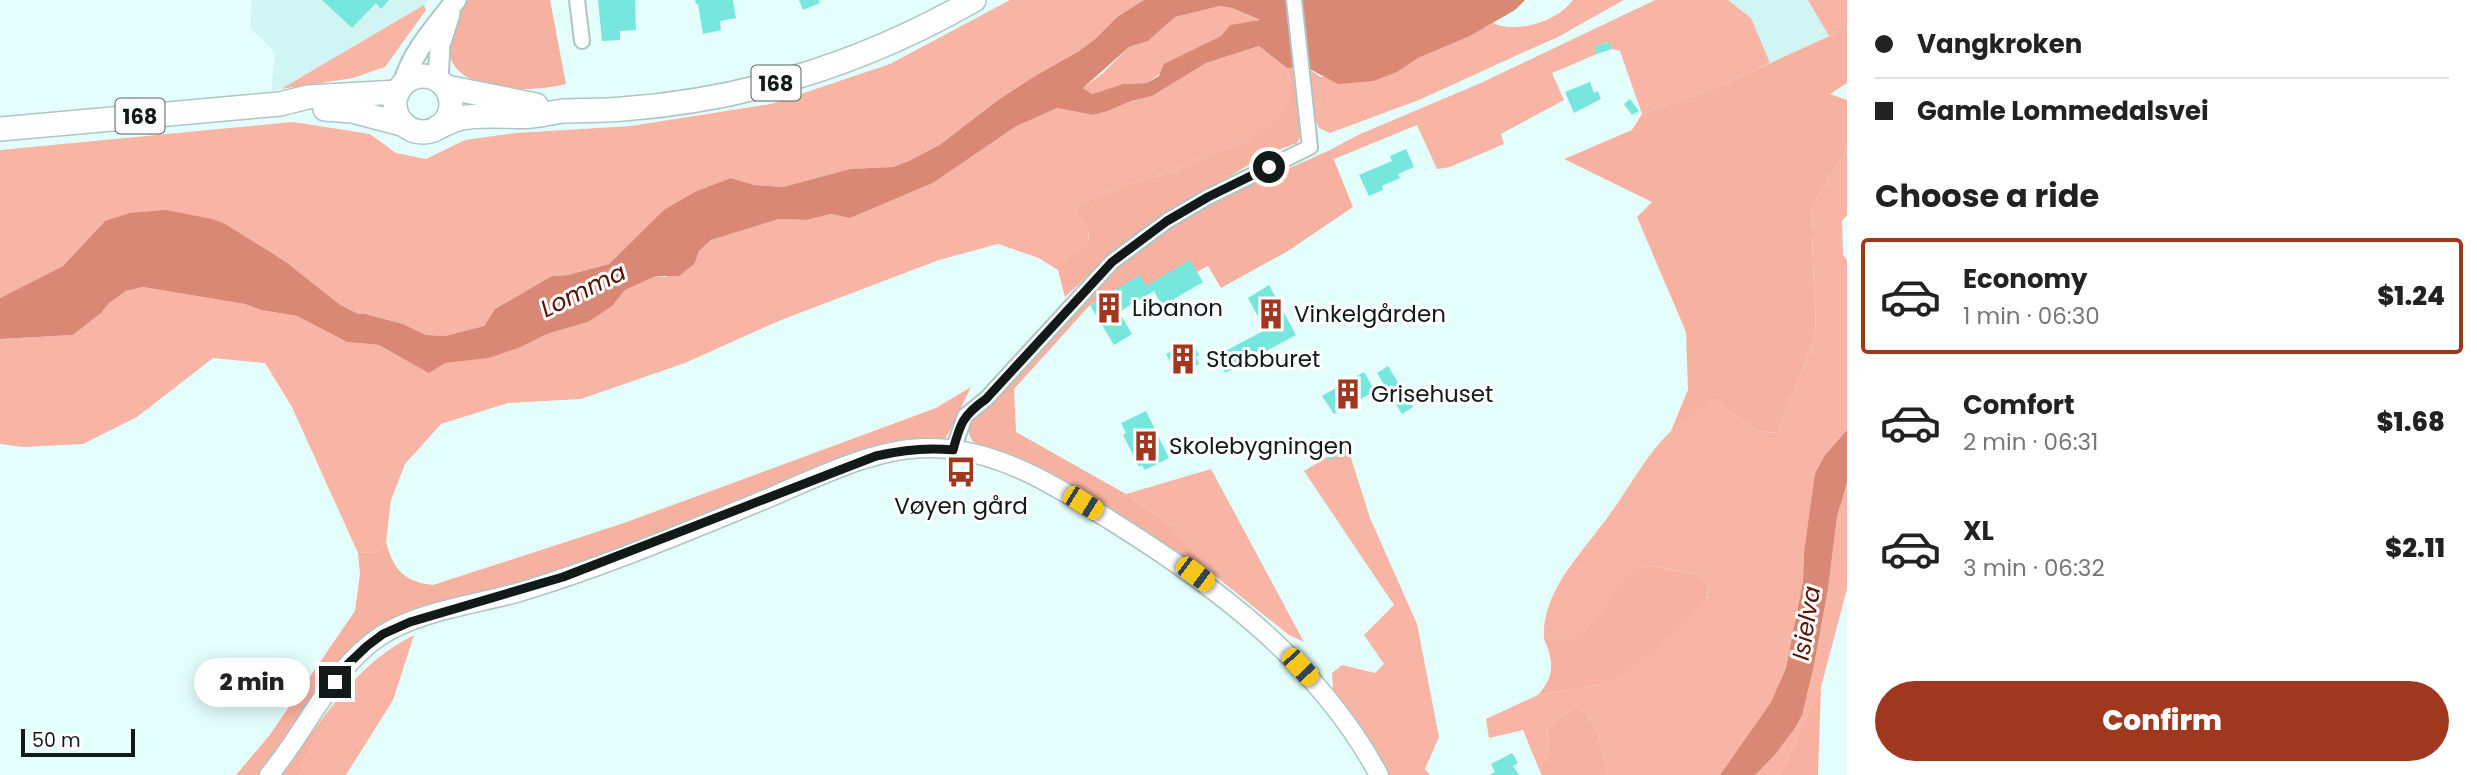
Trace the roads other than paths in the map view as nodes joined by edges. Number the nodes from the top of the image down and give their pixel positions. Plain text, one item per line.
1 (576, 0) edge
2 (974, 0) edge
3 (1294, 0) edge
4 (455, 1) edge
5 (582, 41) dead end
6 (442, 84) junction
7 (401, 88) junction
8 (280, 104) junction
9 (563, 111) junction
10 (405, 125) junction
11 (438, 127) junction
12 (0, 129) edge
13 (953, 450) junction
14 (269, 775) edge
15 (1379, 775) edge

1 - 5 street
2 - 9 main road, 168
3 - 13 street
4 - 6 main road
4 - 7 main road
6 - 7 main road, 168
6 - 9 main road, 168
6 - 11 main road
7 - 8 main road, 168
7 - 10 main road
8 - 10 main road, 168
8 - 12 main road, 168
9 - 11 main road, 168
10 - 11 main road, 168
13 - 14 street
13 - 15 street

